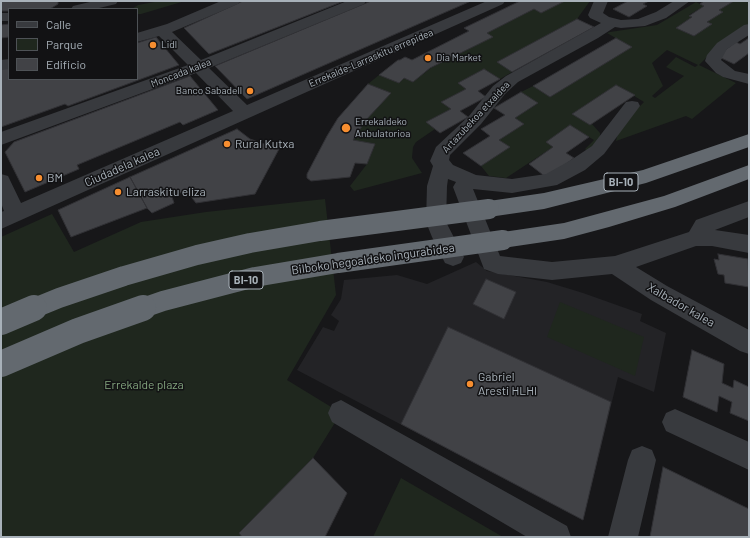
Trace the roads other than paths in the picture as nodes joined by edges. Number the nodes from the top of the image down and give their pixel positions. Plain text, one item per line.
1 (112, 1) edge
2 (233, 1) edge
3 (359, 1) edge
4 (498, 1) edge
5 (601, 1) edge
6 (682, 1) edge
7 (82, 8) edge
8 (613, 22) junction
9 (749, 28) edge
10 (162, 30) junction
11 (138, 38) edge
12 (199, 66) junction
13 (749, 79) edge
14 (632, 106) dead end
15 (244, 112) junction
16 (1, 139) edge
17 (749, 140) edge
18 (442, 166) junction
19 (749, 172) edge
20 (467, 179) junction
21 (1, 181) edge
22 (749, 209) edge
23 (8, 218) edge
24 (696, 238) junction
25 (749, 244) edge
26 (453, 257) dead end
27 (614, 266) junction
28 (1, 322) edge
29 (749, 343) edge
30 (1, 364) edge
31 (341, 413) dead end
32 (675, 422) dead end
33 (749, 456) edge
34 (642, 460) dead end
35 (556, 537) edge
36 (623, 537) edge

1 - 7 street
2 - 10 street
3 - 12 street, Moncada kalea
4 - 15 street, Errekalde-Larraskitu errepidea
5 - 8 street
6 - 8 street
8 - 18 street, Artazubekoa etxaldea
9 - 13 street
10 - 11 street
10 - 12 street
12 - 15 street
12 - 16 street, Moncada kalea
14 - 20 street, Artazubekoa etxaldea
15 - 23 street, Ciudadela kalea
17 - 28 highway, BI-10, bridge
18 - 20 street, Artazubekoa etxaldea
18 - 26 street
19 - 30 highway, Bilboko hegoaldeko ingurabidea / BI-10, bridge
20 - 27 street
21 - 23 street
22 - 24 street
24 - 25 street
24 - 27 street
27 - 29 street, Xalbador kalea
31 - 35 street
32 - 33 street
34 - 36 street

